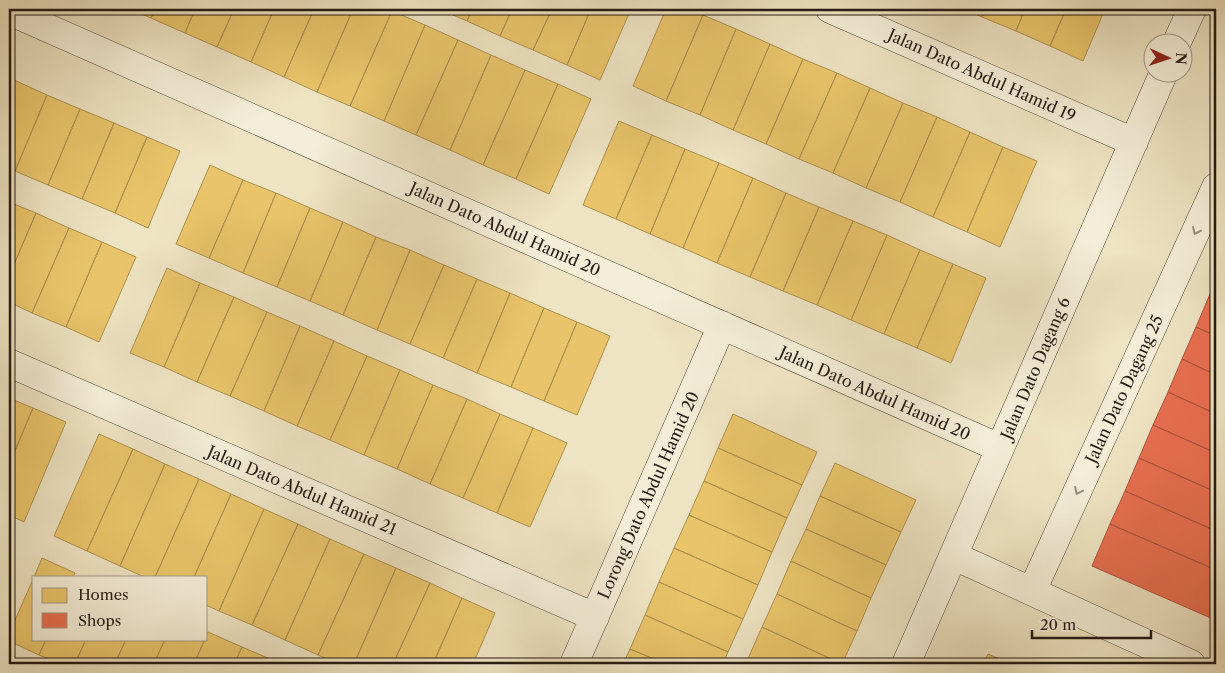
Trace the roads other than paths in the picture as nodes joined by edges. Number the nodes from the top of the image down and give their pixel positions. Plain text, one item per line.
1 (830, 9) edge
2 (1192, 9) edge
3 (9, 11) edge
4 (1182, 32) edge
5 (1160, 82) edge
6 (1134, 142) junction
7 (1216, 187) edge
8 (722, 325) junction
9 (9, 363) edge
10 (1000, 448) junction
11 (954, 556) junction
12 (1032, 591) junction
13 (595, 617) junction
14 (574, 664) edge
15 (906, 664) edge
16 (1191, 664) edge

1 - 6 street, Jalan Dato Abdul Hamid 19
2 - 4 street
3 - 8 street, Jalan Dato Abdul Hamid 20
5 - 6 street, Jalan Dato Dagang 6
6 - 10 street, Jalan Dato Dagang 6
7 -> 12 street, Jalan Dato Dagang 25
8 - 10 street, Jalan Dato Abdul Hamid 20
8 - 13 street, Lorong Dato Abdul Hamid 20
9 - 13 street, Jalan Dato Abdul Hamid 21
10 - 11 street, Jalan Dato Dagang 6
11 - 12 street
11 - 15 street, Jalan Dato Dagang 6
12 - 16 street
13 - 14 street, Lorong Dato Abdul Hamid 20

